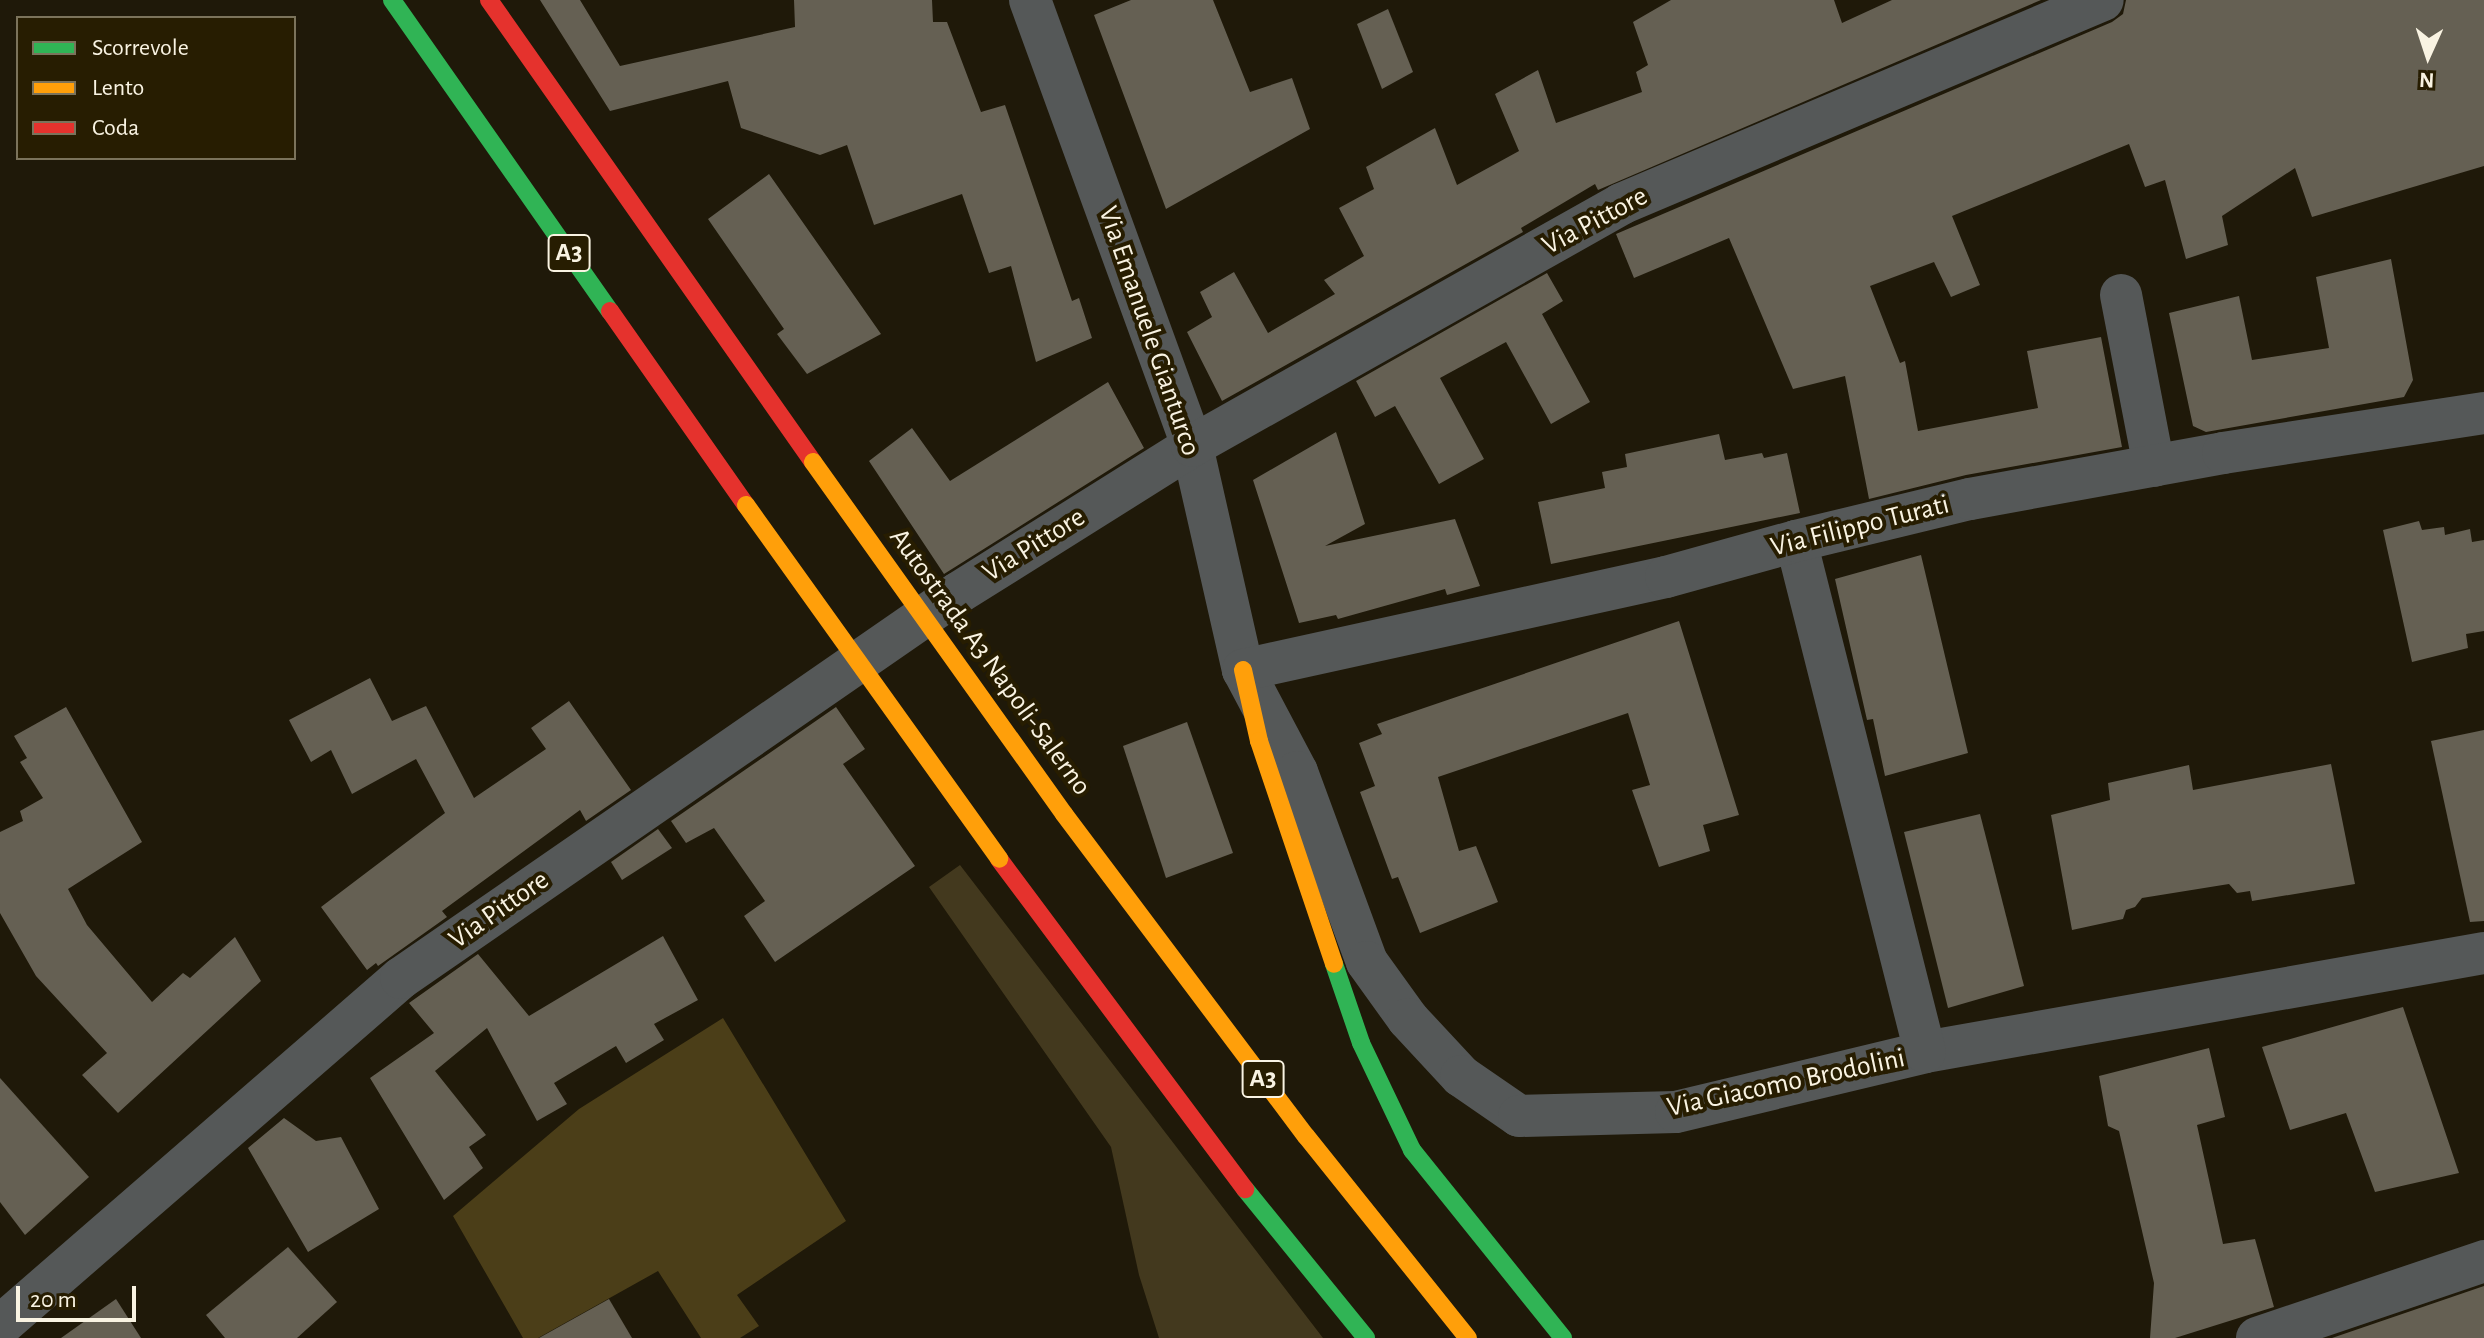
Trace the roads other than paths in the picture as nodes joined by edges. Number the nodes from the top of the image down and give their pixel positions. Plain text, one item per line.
1 (392, 0) edge
2 (489, 0) edge
3 (1030, 0) edge
4 (2103, 0) edge
5 (2121, 295) dead end
6 (2484, 413) edge
7 (1192, 446) junction
8 (2154, 466) junction
9 (1796, 541) junction
10 (1243, 670) junction
11 (2484, 953) edge
12 (1925, 1052) junction
13 (2484, 1261) edge
14 (0, 1326) edge
15 (1366, 1338) edge
16 (1468, 1338) edge
17 (1563, 1338) edge
18 (2257, 1338) edge

1 - 15 highway, A3, bridge
2 - 16 highway, Autostrada A3 Napoli-Salerno / A3, bridge
3 - 7 street, Via Emanuele Gianturco
4 - 7 street, Via Pittore
5 - 8 street
6 - 8 street, Via Filippo Turati
7 - 10 street, Via Emanuele Gianturco
7 - 14 street, Via Pittore
8 - 9 street, Via Filippo Turati
9 - 10 street, Via Filippo Turati
9 - 12 street
10 - 12 street, Via Giacomo Brodolini
10 - 17 highway
11 - 12 street, Via Giacomo Brodolini
13 - 18 street

